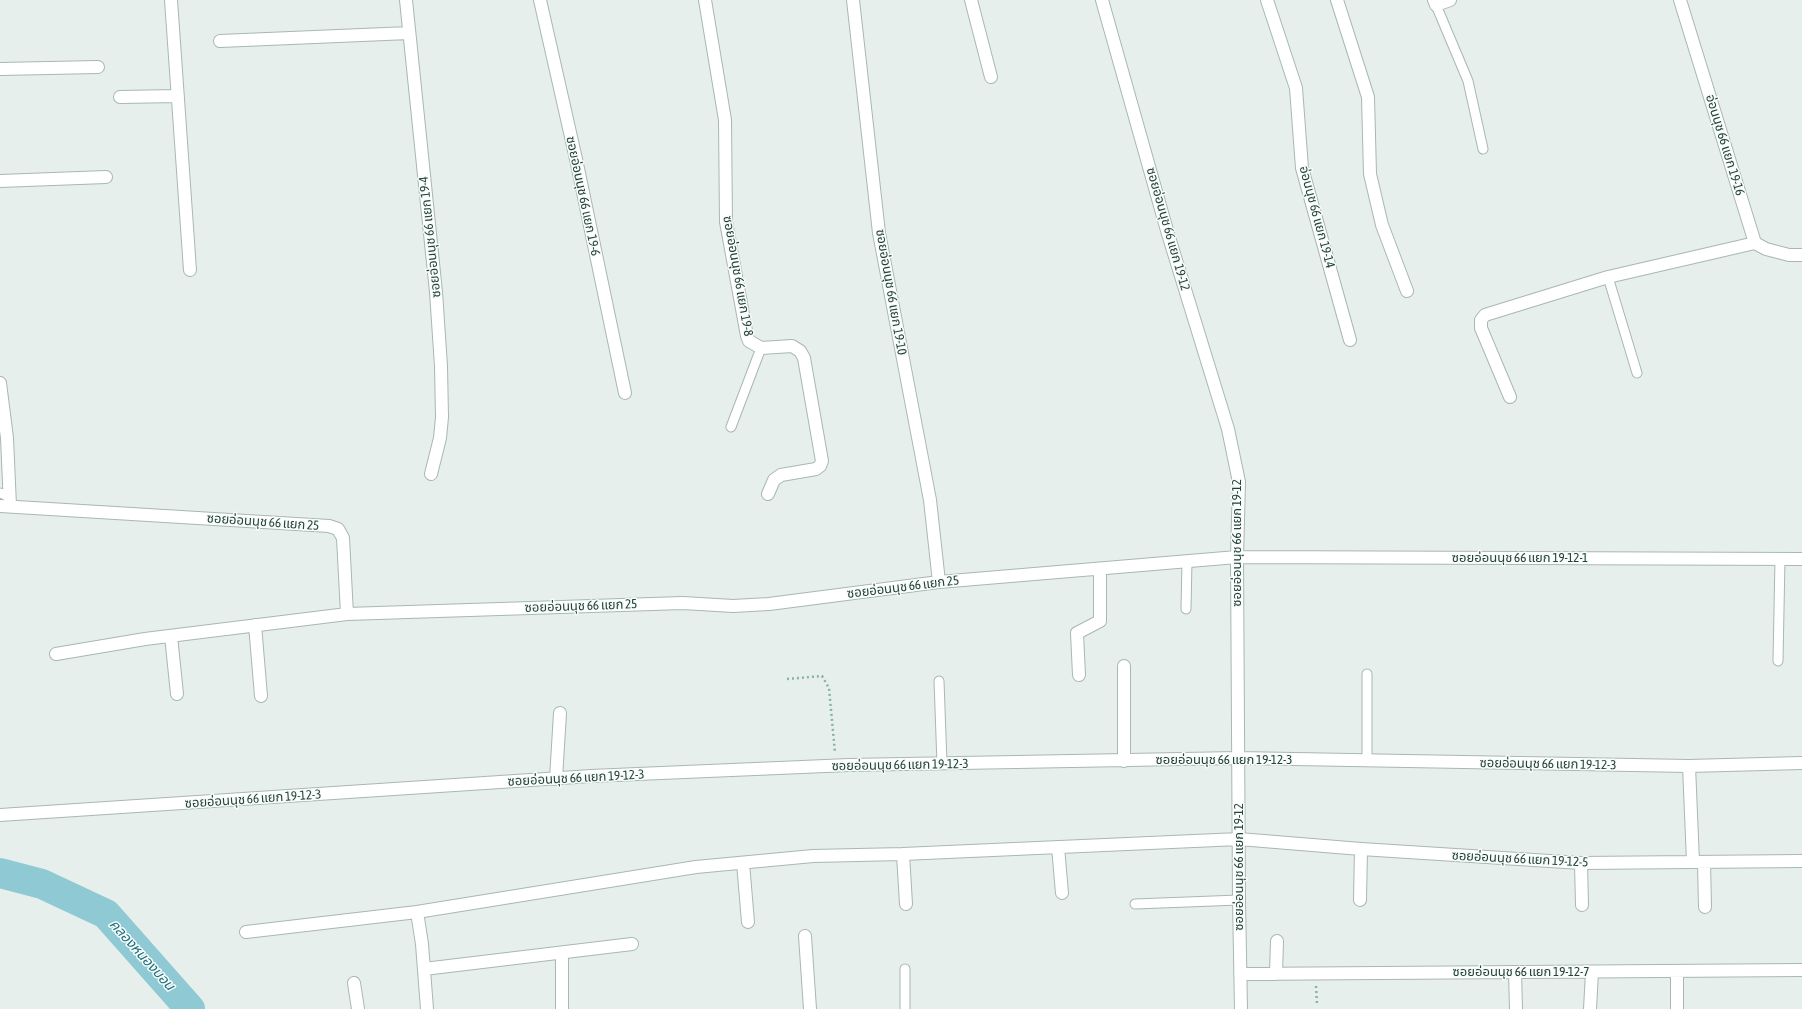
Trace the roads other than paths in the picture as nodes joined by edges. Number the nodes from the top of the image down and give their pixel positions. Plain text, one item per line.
1 (171, 0) edge
2 (406, 0) edge
3 (540, 0) edge
4 (705, 0) edge
5 (853, 0) edge
6 (972, 0) edge
7 (1102, 0) edge
8 (1267, 0) edge
9 (1337, 0) edge
10 (1450, 0) edge
11 (1680, 0) edge
12 (1435, 2) edge
13 (409, 34) junction
14 (220, 41) dead end
15 (98, 67) dead end
16 (0, 70) edge
17 (992, 77) dead end
18 (178, 96) junction
19 (120, 97) dead end
20 (1482, 149) dead end
21 (106, 178) dead end
22 (0, 181) edge
23 (1755, 243) junction
24 (1802, 256) edge
25 (190, 270) dead end
26 (1608, 277) junction
27 (1407, 291) dead end
28 (1350, 340) dead end
29 (761, 348) junction
30 (1637, 373) dead end
31 (0, 383) edge
32 (625, 393) dead end
33 (1510, 397) dead end
34 (731, 427) dead end
35 (4, 439) edge
36 (431, 474) dead end
37 (768, 494) dead end
38 (5, 500) edge
39 (1237, 557) junction
40 (1780, 559) junction
41 (1802, 559) edge
42 (1187, 561) junction
43 (1100, 568) junction
44 (939, 582) junction
45 (1186, 609) dead end
46 (347, 614) junction
47 (256, 625) junction
48 (170, 636) junction
49 (56, 654) dead end
50 (1778, 661) dead end
51 (1124, 666) dead end
52 (1367, 674) dead end
53 (1079, 675) dead end
54 (939, 680) dead end
55 (177, 694) dead end
56 (261, 696) dead end
57 (560, 713) dead end
58 (1238, 758) junction
59 (1367, 760) junction
60 (1124, 761) junction
61 (1801, 763) dead end
62 (942, 764) junction
63 (1689, 766) junction
64 (556, 779) junction
65 (0, 815) edge
66 (1239, 839) junction
67 (1058, 847) junction
68 (1361, 849) junction
69 (903, 854) junction
70 (1802, 860) edge
71 (743, 862) junction
72 (1698, 862) junction
73 (1581, 863) junction
74 (1062, 893) dead end
75 (1239, 900) junction
76 (1360, 900) dead end
77 (906, 904) dead end
78 (1136, 904) dead end
79 (1582, 905) dead end
80 (1704, 907) dead end
81 (417, 912) junction
82 (748, 922) dead end
83 (246, 932) dead end
84 (805, 936) dead end
85 (1277, 941) dead end
86 (632, 944) dead end
87 (562, 953) junction
88 (905, 968) dead end
89 (424, 969) junction
90 (1802, 970) edge
91 (1677, 971) junction
92 (1515, 972) junction
93 (1592, 972) junction
94 (1240, 974) junction
95 (1276, 974) junction
96 (354, 983) dead end
97 (358, 1009) edge
98 (427, 1009) edge
99 (562, 1009) edge
100 (810, 1009) edge
101 (905, 1009) edge
102 (1241, 1009) edge
103 (1516, 1009) edge
104 (1590, 1009) edge
105 (1677, 1009) edge

1 - 18 street
2 - 13 street, ซอยอ่อนนุช 66 แยก 19-4
3 - 32 street, ซอยอ่อนนุช 66 แยก 19-6
4 - 29 street, ซอยอ่อนนุช 66 แยก 19-8
5 - 44 street, ซอยอ่อนนุช 66 แยก 19-10
6 - 17 street
7 - 39 street, ซอยอ่อนนุช 66 แยก 19-12
8 - 28 street, อ่อนนุช 66 แยก 19-14
9 - 27 street
10 - 12 street
11 - 23 street, อ่อนนุช 66 แยก 19-16
12 - 20 lane
13 - 14 street
13 - 36 street, ซอยอ่อนนุช 66 แยก 19-4
15 - 16 street
18 - 19 street
18 - 25 street
21 - 22 street
23 - 24 street
23 - 26 street
26 - 30 lane
26 - 33 street
29 - 34 lane
29 - 37 street, ซอยอ่อนนุช 66 แยก 19-8
31 - 35 street
35 - 38 street
38 - 46 street, ซอยอ่อนนุช 66 แยก 25
39 - 40 street, ซอยอ่อนนุช 66 แยก 19-12-1
39 - 42 street, ซอยอ่อนนุช 66 แยก 25
39 - 58 street, ซอยอ่อนนุช 66 แยก 19-12
40 - 41 street, ซอยอ่อนนุช 66 แยก 19-12-1
40 - 50 lane
42 - 43 street, ซอยอ่อนนุช 66 แยก 25
42 - 45 lane
43 - 44 street, ซอยอ่อนนุช 66 แยก 25
43 - 53 street
44 - 46 street, ซอยอ่อนนุช 66 แยก 25
46 - 47 street
47 - 48 street
47 - 56 street
48 - 49 street
48 - 55 street
51 - 60 street
52 - 59 lane
54 - 62 lane
57 - 64 street
58 - 59 street, ซอยอ่อนนุช 66 แยก 19-12-3
58 - 60 street, ซอยอ่อนนุช 66 แยก 19-12-3
58 - 66 street, ซอยอ่อนนุช 66 แยก 19-12
59 - 63 street, ซอยอ่อนนุช 66 แยก 19-12-3
60 - 62 street, ซอยอ่อนนุช 66 แยก 19-12-3
61 - 63 street, ซอยอ่อนนุช 66 แยก 19-12-3
62 - 64 street, ซอยอ่อนนุช 66 แยก 19-12-3
63 - 72 street
64 - 65 street, ซอยอ่อนนุช 66 แยก 19-12-3
66 - 67 street, ซอยอ่อนนุช 66 แยก 19-12-5
66 - 68 street, ซอยอ่อนนุช 66 แยก 19-12-5
66 - 75 street, ซอยอ่อนนุช 66 แยก 19-12
67 - 69 street, ซอยอ่อนนุช 66 แยก 19-12-5
67 - 74 street
68 - 73 street, ซอยอ่อนนุช 66 แยก 19-12-5
68 - 76 street
69 - 71 street, ซอยอ่อนนุช 66 แยก 19-12-5
69 - 77 street
70 - 72 street, ซอยอ่อนนุช 66 แยก 19-12-5
71 - 81 street, ซอยอ่อนนุช 66 แยก 19-12-5
71 - 82 street
72 - 73 street, ซอยอ่อนนุช 66 แยก 19-12-5
72 - 80 street
73 - 79 street
75 - 78 lane
75 - 94 street, ซอยอ่อนนุช 66 แยก 19-12
81 - 83 street, ซอยอ่อนนุช 66 แยก 19-12-5
81 - 89 street
84 - 100 street
85 - 95 street
86 - 87 street
87 - 89 street
87 - 99 street
88 - 101 lane
89 - 98 street
90 - 91 street, ซอยอ่อนนุช 66 แยก 19-12-7
91 - 93 street, ซอยอ่อนนุช 66 แยก 19-12-7
91 - 105 street
92 - 93 street, ซอยอ่อนนุช 66 แยก 19-12-7
92 - 95 street, ซอยอ่อนนุช 66 แยก 19-12-7
92 - 103 street
93 - 104 street
94 - 95 street, ซอยอ่อนนุช 66 แยก 19-12-7
94 - 102 street, ซอยอ่อนนุช 66 แยก 19-12
96 - 97 street

